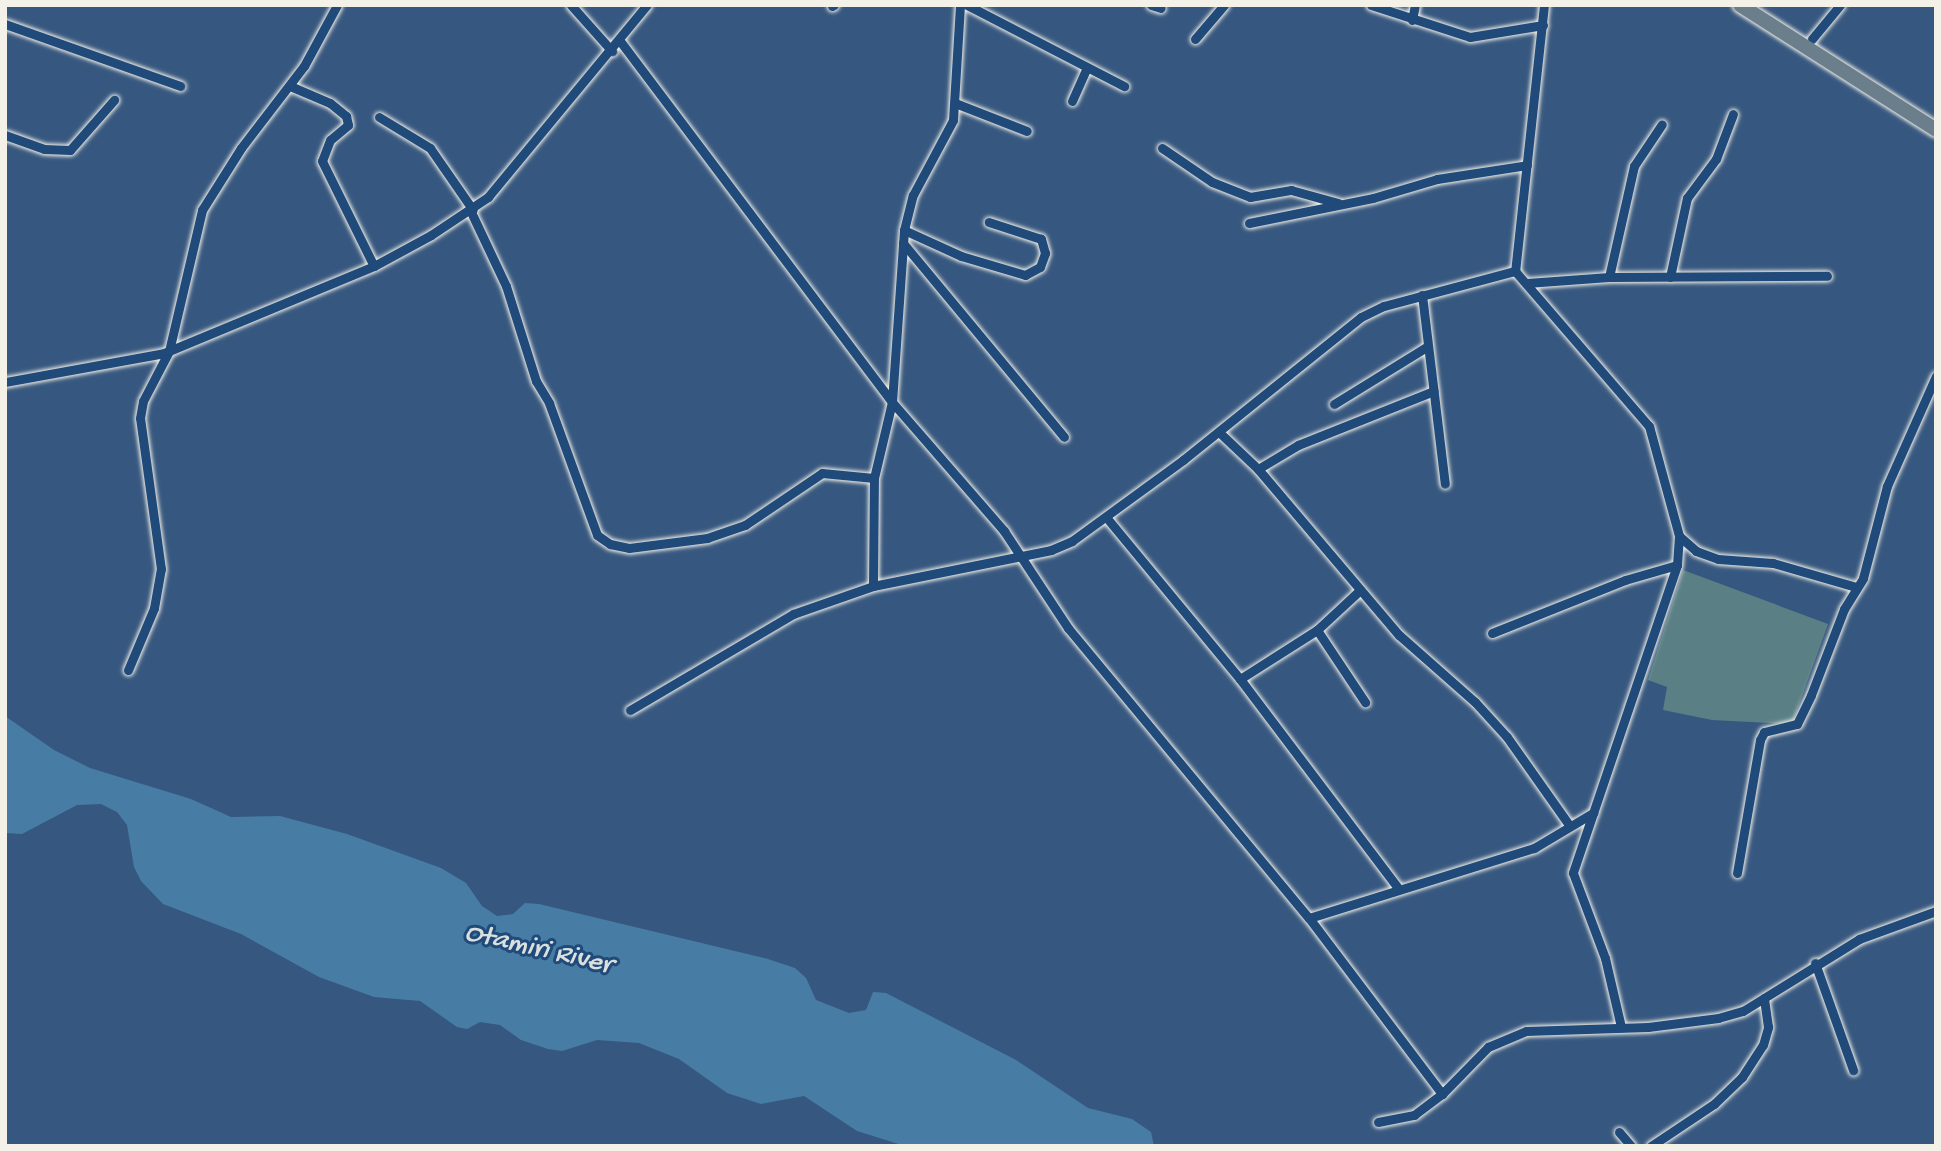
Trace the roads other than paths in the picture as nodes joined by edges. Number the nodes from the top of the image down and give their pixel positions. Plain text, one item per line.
1 (337, 5) edge
2 (571, 5) edge
3 (647, 5) edge
4 (960, 5) edge
5 (967, 5) edge
6 (1224, 5) edge
7 (1371, 5) edge
8 (1415, 5) edge
9 (1544, 5) edge
10 (1740, 5) edge
11 (1758, 5) edge
12 (1840, 5) edge
13 (1412, 20) junction
14 (5, 23) edge
15 (1542, 25) junction
16 (1195, 39) dead end
17 (1812, 39) junction
18 (620, 41) junction
19 (612, 51) junction
20 (1086, 69) junction
21 (180, 86) dead end
22 (290, 86) junction
23 (1124, 86) dead end
24 (114, 100) dead end
25 (1072, 101) dead end
26 (955, 103) junction
27 (1733, 114) dead end
28 (379, 117) dead end
29 (1936, 118) edge
30 (1662, 124) dead end
31 (1936, 130) edge
32 (1027, 131) dead end
33 (5, 135) edge
34 (1162, 148) dead end
35 (1527, 165) junction
36 (1338, 203) junction
37 (472, 211) junction
38 (989, 222) dead end
39 (1250, 223) dead end
40 (904, 229) junction
41 (902, 243) junction
42 (374, 266) junction
43 (1516, 271) junction
44 (1827, 276) dead end
45 (1609, 277) junction
46 (1670, 277) junction
47 (1527, 283) junction
48 (1422, 295) junction
49 (1428, 346) junction
50 (169, 351) junction
51 (1936, 376) edge
52 (5, 382) edge
53 (1434, 391) junction
54 (892, 402) junction
55 (1334, 404) dead end
56 (1219, 432) junction
57 (1064, 437) dead end
58 (1258, 469) junction
59 (874, 478) junction
60 (1445, 484) dead end
61 (1106, 517) junction
62 (1679, 536) junction
63 (1021, 556) junction
64 (1677, 565) junction
65 (873, 586) junction
66 (1856, 587) junction
67 (1360, 590) junction
68 (1317, 630) junction
69 (1492, 633) dead end
70 (128, 670) dead end
71 (1240, 678) junction
72 (1365, 702) dead end
73 (631, 710) dead end
74 (1593, 813) junction
75 (1569, 825) junction
76 (1737, 873) dead end
77 (1398, 888) junction
78 (1936, 911) edge
79 (1309, 918) junction
80 (1815, 963) junction
81 (1764, 998) junction
82 (1621, 1027) junction
83 (1853, 1070) dead end
84 (1442, 1094) junction
85 (1378, 1122) dead end
86 (1619, 1132) dead end
87 (1631, 1146) edge
88 (1651, 1146) edge

1 - 22 street
2 - 19 street
3 - 18 street
4 - 26 street
5 - 20 street
6 - 16 street
7 - 13 street
8 - 13 street
9 - 15 street
10 - 31 main road
11 - 17 main road
12 - 17 street
13 - 15 street
14 - 21 street
15 - 35 street
17 - 29 main road
18 - 19 street
18 - 54 street
19 - 37 street
20 - 23 street
20 - 25 street
22 - 42 street
22 - 50 street
24 - 33 street
26 - 32 street
26 - 40 street
27 - 46 street
28 - 37 street
30 - 45 street
34 - 36 street
35 - 36 street
35 - 43 street
36 - 39 street
37 - 42 street
37 - 59 street
38 - 40 street
40 - 41 street
41 - 54 street
41 - 57 street
42 - 50 street
43 - 47 street
43 - 48 street
44 - 46 street
45 - 46 street
45 - 47 street
47 - 62 street
48 - 49 street
48 - 56 street
49 - 53 street
49 - 55 street
50 - 52 street
50 - 70 street
51 - 66 street
53 - 58 street
53 - 60 street
54 - 59 street
54 - 63 street
56 - 58 street
56 - 61 street
58 - 67 street
59 - 65 street
61 - 63 street
61 - 71 street
62 - 64 street
62 - 66 street
63 - 65 street
63 - 79 street
64 - 69 street
64 - 74 street
65 - 73 street
66 - 76 street
67 - 68 street
67 - 75 street
68 - 71 street
68 - 72 street
71 - 77 street
74 - 75 street
74 - 82 street
75 - 77 street
77 - 79 street
78 - 80 street
79 - 84 street
80 - 81 street
80 - 83 street
81 - 82 street
81 - 88 street
82 - 84 street
84 - 85 street
86 - 87 street

